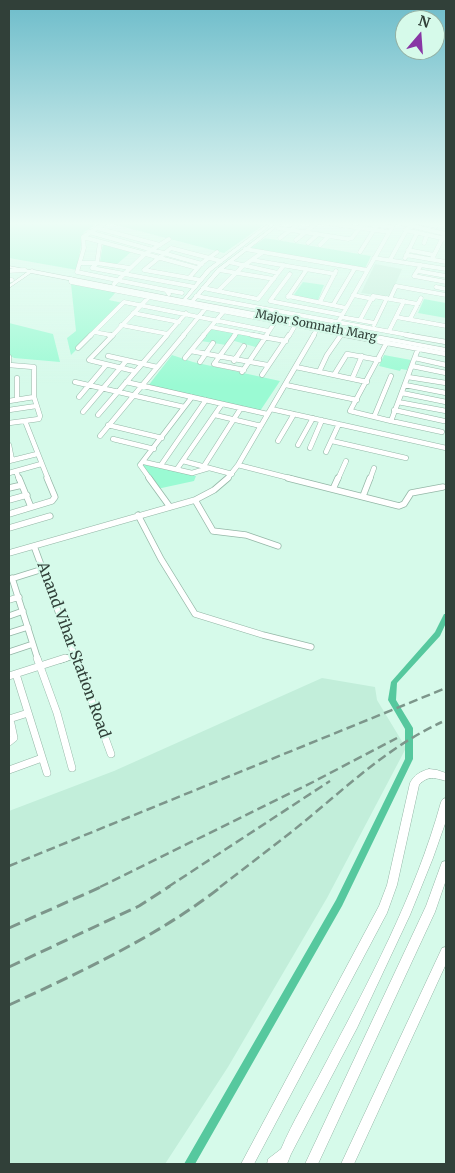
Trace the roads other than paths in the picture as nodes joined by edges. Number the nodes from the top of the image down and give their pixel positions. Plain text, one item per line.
1 (414, 276) edge
2 (21, 277) edge
3 (62, 277) edge
4 (81, 277) edge
5 (95, 277) edge
6 (121, 277) edge
7 (139, 277) edge
8 (182, 277) edge
9 (204, 277) edge
10 (213, 277) edge
11 (232, 277) edge
12 (262, 277) edge
13 (288, 277) edge
14 (302, 277) edge
15 (333, 277) edge
16 (350, 277) edge
17 (363, 277) edge
18 (418, 277) edge
19 (189, 278) joint
20 (274, 279) joint
21 (200, 280) junction
22 (116, 282) junction
23 (446, 282) edge
24 (195, 287) junction
25 (436, 287) dead end
26 (9, 288) edge
27 (204, 288) junction
28 (408, 288) junction
29 (446, 289) edge
30 (218, 291) junction
31 (168, 292) junction
32 (182, 292) dead end
33 (353, 295) junction
34 (150, 296) junction
35 (288, 296) junction
36 (446, 296) edge
37 (371, 298) junction
38 (421, 298) dead end
39 (184, 299) junction
40 (387, 299) junction
41 (193, 301) junction
42 (320, 302) junction
43 (404, 302) junction
44 (284, 303) junction
45 (418, 304) junction
46 (141, 305) junction
47 (333, 305) junction
48 (346, 308) junction
49 (205, 309) junction
50 (224, 310) junction
51 (134, 313) junction
52 (185, 314) junction
53 (342, 316) junction
54 (198, 317) junction
55 (396, 317) junction
56 (410, 319) junction
57 (216, 320) junction
58 (360, 320) junction
59 (179, 322) junction
60 (276, 322) junction
61 (375, 323) junction
62 (296, 324) junction
63 (337, 324) junction
64 (121, 326) junction
65 (446, 326) edge
66 (211, 327) junction
67 (318, 328) junction
68 (372, 328) junction
69 (269, 330) junction
70 (389, 331) junction
71 (94, 332) junction
72 (237, 332) junction
73 (342, 333) junction
74 (168, 334) junction
75 (111, 335) junction
76 (264, 337) junction
77 (286, 341) junction
78 (387, 342) junction
79 (446, 342) edge
80 (213, 343) dead end
81 (244, 346) dead end
82 (78, 348) dead end
83 (418, 349) junction
84 (446, 350) edge
85 (191, 351) junction
86 (206, 354) junction
87 (108, 356) dead end
88 (220, 356) junction
89 (362, 356) junction
90 (9, 357) edge
91 (185, 358) dead end
92 (415, 358) junction
93 (235, 359) junction
94 (127, 360) junction
95 (379, 360) junction
96 (250, 361) junction
97 (200, 362) dead end
98 (9, 363) edge
99 (141, 364) junction
100 (106, 365) junction
101 (267, 365) junction
102 (446, 365) edge
103 (412, 366) junction
104 (157, 367) junction
105 (230, 367) junction
106 (296, 367) junction
107 (120, 368) junction
108 (134, 371) junction
109 (319, 372) junction
110 (446, 373) edge
111 (262, 375) dead end
112 (334, 375) junction
113 (390, 376) dead end
114 (408, 376) junction
115 (17, 378) dead end
116 (352, 378) junction
117 (75, 382) dead end
118 (126, 382) junction
119 (367, 382) junction
120 (446, 383) edge
121 (90, 385) junction
122 (286, 385) junction
123 (404, 385) junction
124 (142, 386) junction
125 (103, 388) junction
126 (118, 392) junction
127 (402, 393) junction
128 (446, 393) edge
129 (133, 396) junction
130 (34, 397) junction
131 (79, 397) dead end
132 (192, 397) junction
133 (17, 400) junction
134 (206, 400) junction
135 (357, 400) junction
136 (9, 401) edge
137 (398, 402) junction
138 (446, 402) edge
139 (222, 404) junction
140 (36, 406) junction
141 (184, 407) junction
142 (241, 408) junction
143 (271, 409) junction
144 (9, 410) edge
145 (394, 410) junction
146 (446, 411) edge
147 (83, 412) dead end
148 (268, 414) junction
149 (294, 414) junction
150 (98, 415) dead end
151 (215, 415) junction
152 (374, 417) junction
153 (312, 418) junction
154 (234, 420) junction
155 (322, 420) junction
156 (25, 421) junction
157 (391, 421) junction
158 (444, 421) dead end
159 (9, 423) edge
160 (339, 424) junction
161 (108, 425) junction
162 (261, 426) junction
163 (442, 432) dead end
164 (100, 436) dead end
165 (162, 438) junction
166 (113, 439) dead end
167 (278, 441) dead end
168 (332, 441) junction
169 (9, 445) edge
170 (298, 445) dead end
171 (310, 448) dead end
172 (446, 448) edge
173 (154, 449) junction
174 (326, 452) dead end
175 (37, 454) junction
176 (406, 458) dead end
177 (11, 461) edge
178 (183, 461) junction
179 (346, 461) dead end
180 (144, 462) junction
181 (41, 464) junction
182 (161, 465) junction
183 (238, 465) junction
184 (206, 467) junction
185 (374, 468) dead end
186 (177, 469) junction
187 (16, 471) junction
188 (9, 473) edge
189 (232, 474) junction
190 (22, 485) junction
191 (443, 487) dead end
192 (9, 488) edge
193 (333, 489) junction
194 (27, 494) junction
195 (363, 496) junction
196 (9, 500) edge
197 (195, 500) junction
198 (32, 507) junction
199 (170, 507) junction
200 (9, 514) edge
201 (50, 516) dead end
202 (138, 516) junction
203 (9, 528) edge
204 (34, 546) junction
205 (278, 546) dead end
206 (9, 553) edge
207 (43, 569) junction
208 (11, 579) edge
209 (19, 597) junction
210 (9, 600) edge
211 (24, 611) junction
212 (9, 616) edge
213 (28, 627) junction
214 (9, 633) edge
215 (33, 644) junction
216 (311, 647) dead end
217 (9, 652) edge
218 (76, 655) junction
219 (40, 666) junction
220 (12, 675) edge
221 (28, 713) junction
222 (10, 719) edge
223 (9, 742) edge
224 (112, 754) dead end
225 (42, 758) junction
226 (72, 768) dead end
227 (9, 770) edge
228 (47, 773) dead end
229 (446, 777) edge
230 (446, 802) edge
231 (446, 866) edge
232 (446, 952) edge
233 (286, 1151) junction
234 (247, 1164) edge
235 (273, 1164) edge
236 (281, 1164) edge
237 (311, 1164) edge
238 (347, 1164) edge

1 - 28 street
2 - 26 main road
3 - 34 main road, Major Somnath Marg
4 - 22 main road, Major Somnath Marg
5 - 22 street
6 - 22 street
7 - 24 street
8 - 19 street
9 - 21 main road
10 - 27 main road
11 - 30 street
12 - 20 street
13 - 44 street
14 - 35 street
15 - 42 street
16 - 47 street
17 - 33 street
18 - 23 street
19 - 21 street
20 - 30 street
21 - 24 main road
22 - 31 main road, Major Somnath Marg
24 - 39 main road
25 - 29 street
27 - 30 street
27 - 41 main road
28 - 36 street
28 - 40 street
31 - 32 street
31 - 39 main road, Major Somnath Marg
33 - 37 street
33 - 48 street
34 - 39 main road, Major Somnath Marg
34 - 41 street
34 - 46 street
35 - 42 street
35 - 44 street
37 - 40 street
37 - 58 street
38 - 45 street
39 - 41 main road, Major Somnath Marg
40 - 43 street
40 - 61 street
41 - 49 street
41 - 50 main road, Major Somnath Marg
41 - 52 street
41 - 63 main road, Major Somnath Marg
42 - 47 street
43 - 45 street
43 - 55 street
44 - 53 street
45 - 56 street
46 - 51 street
46 - 52 street
46 - 71 street
47 - 48 street
48 - 53 street
49 - 50 street
49 - 54 street
50 - 57 street
50 - 60 street
50 - 62 main road, Major Somnath Marg
51 - 59 street
51 - 64 street
52 - 54 street
52 - 59 street
53 - 58 street
53 - 63 street
54 - 57 street
54 - 104 street
55 - 56 street
55 - 70 street
56 - 65 street
57 - 66 street
57 - 69 street
58 - 61 street
59 - 74 street
60 - 62 street
60 - 69 street
61 - 68 street
62 - 67 main road, Major Somnath Marg
62 - 77 street
63 - 68 street
63 - 84 main road, Major Somnath Marg
64 - 74 street
64 - 75 street
66 - 72 street
66 - 85 street
67 - 73 main road, Major Somnath Marg
67 - 106 street
68 - 70 street
69 - 76 street
70 - 79 street
71 - 75 street
71 - 82 street
72 - 76 street
72 - 88 street
73 - 78 main road, Major Somnath Marg
73 - 109 street
74 - 99 street
75 - 100 street
76 - 77 street
76 - 96 street
77 - 101 street
78 - 83 street
78 - 84 main road, Major Somnath Marg
78 - 95 street
80 - 86 street
81 - 93 street
83 - 84 street
83 - 92 street
85 - 86 street
85 - 91 street
86 - 88 street
86 - 97 street
87 - 94 street
88 - 93 street
88 - 105 street
89 - 95 street
89 - 112 street
89 - 116 street
90 - 98 street
92 - 102 street
92 - 103 street
93 - 96 street
93 - 105 street
94 - 99 street
94 - 107 street
95 - 119 street
96 - 101 street
96 - 105 street
98 - 130 street
99 - 104 street
99 - 108 street
100 - 107 street
100 - 121 street
101 - 111 street
103 - 110 street
103 - 114 street
104 - 124 street
106 - 109 street
106 - 122 street
107 - 108 street
107 - 125 street
108 - 118 street
109 - 112 street
112 - 116 street
113 - 152 street
114 - 120 street
114 - 123 street
115 - 133 street
116 - 119 street
117 - 121 street
118 - 124 street
118 - 126 street
119 - 135 street
121 - 125 street
121 - 131 street
122 - 135 street
122 - 143 street
123 - 127 street
123 - 128 street
124 - 129 street
124 - 132 street
125 - 126 street
125 - 147 street
126 - 129 street
126 - 150 street
127 - 137 street
127 - 138 street
129 - 141 street
129 - 161 street
130 - 133 street
130 - 140 street
132 - 134 street
132 - 141 street
133 - 136 street
134 - 139 street
134 - 182 street
135 - 152 street
137 - 145 street
137 - 146 street
139 - 142 street
139 - 151 street
140 - 144 street
140 - 156 street
141 - 165 street
142 - 148 street
142 - 154 street
143 - 148 street
143 - 149 street
145 - 157 street
145 - 158 street
148 - 162 street
149 - 153 street
149 - 167 street
151 - 154 street
151 - 178 street
152 - 157 street
153 - 155 street
153 - 170 street
154 - 162 street
154 - 184 street
155 - 160 street
155 - 171 street
156 - 159 street
156 - 175 street
157 - 163 street
160 - 168 street
160 - 172 street
161 - 164 street
161 - 165 street
162 - 183 street
165 - 173 street
166 - 173 street
168 - 174 street
168 - 176 street
169 - 177 street
173 - 180 street
175 - 177 street
175 - 181 street
178 - 184 street
178 - 186 street
179 - 193 street
180 - 182 street
180 - 199 street
181 - 187 street
181 - 198 street
182 - 186 street
183 - 189 street
183 - 193 street
184 - 186 street
184 - 189 street
185 - 195 street
187 - 188 street
187 - 190 street
189 - 197 street
190 - 192 street
190 - 194 street
191 - 195 street
193 - 195 street
194 - 196 street
194 - 198 street
197 - 199 street
197 - 205 street
198 - 200 street
199 - 202 street
201 - 203 street
202 - 204 street
202 - 216 street
204 - 206 street
204 - 207 street, Anand Vihar Station Road
207 - 208 street
207 - 218 street, Anand Vihar Station Road
208 - 209 street
209 - 210 street
209 - 211 street
211 - 212 street
211 - 213 street
213 - 214 street
213 - 215 street
215 - 217 street
215 - 219 street
218 - 219 street
218 - 224 street, Anand Vihar Station Road
219 - 220 street
219 - 226 street
220 - 221 street
221 - 222 street
221 - 225 street
222 - 223 street
225 - 227 street
225 - 228 street
229 - 234 main road
230 - 233 main road
231 - 237 main road
232 - 238 main road
233 - 235 main road
233 - 236 main road

